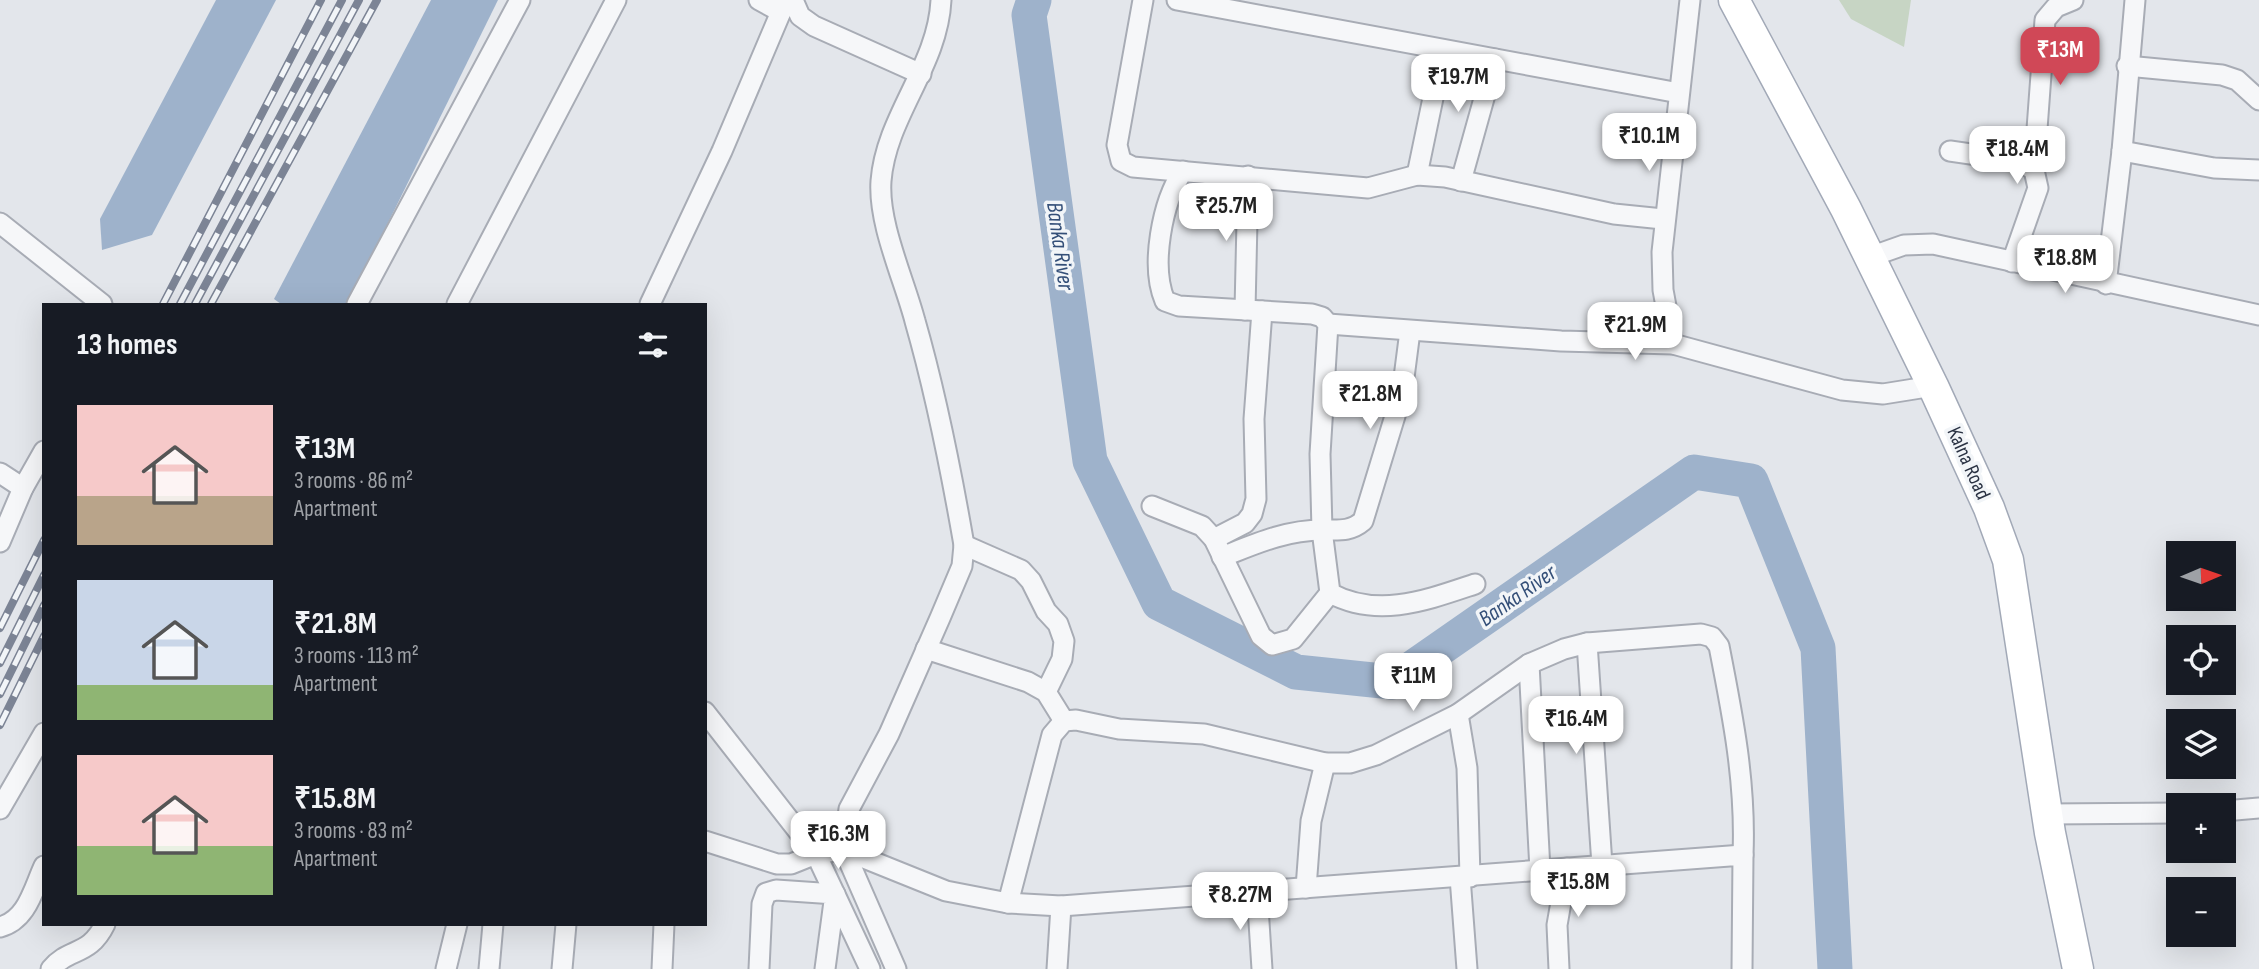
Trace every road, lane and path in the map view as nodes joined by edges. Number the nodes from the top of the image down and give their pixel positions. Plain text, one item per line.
1 (520, 0) edge
2 (616, 0) edge
3 (759, 0) edge
4 (941, 0) edge
5 (1143, 0) edge
6 (1177, 0) edge
7 (1690, 0) edge
8 (1734, 0) edge
9 (2073, 0) edge
10 (2135, 0) edge
11 (787, 4) edge
12 (1443, 50) junction
13 (1495, 59) junction
14 (2127, 66) junction
15 (921, 74) junction
16 (1679, 93) junction
17 (2259, 100) edge
18 (1950, 151) dead end
19 (2122, 151) junction
20 (2034, 170) junction
21 (2259, 170) edge
22 (1184, 171) junction
23 (1417, 175) junction
24 (1248, 176) junction
25 (1461, 181) junction
26 (1663, 219) junction
27 (0, 223) edge
28 (1870, 257) junction
29 (2012, 262) junction
30 (2106, 284) junction
31 (101, 303) edge
32 (358, 303) edge
33 (458, 303) edge
34 (650, 303) edge
35 (1254, 310) junction
36 (2259, 315) edge
37 (1328, 324) junction
38 (1410, 331) junction
39 (1674, 344) junction
40 (1933, 386) junction
41 (42, 455) edge
42 (0, 472) edge
43 (23, 488) junction
44 (1152, 506) dead end
45 (1322, 530) junction
46 (1214, 539) junction
47 (0, 542) edge
48 (964, 545) junction
49 (1222, 557) junction
50 (1475, 584) dead end
51 (1330, 593) junction
52 (1587, 643) junction
53 (926, 649) junction
54 (1530, 664) junction
55 (1046, 692) junction
56 (1458, 714) junction
57 (707, 715) edge
58 (1064, 722) junction
59 (42, 736) edge
60 (1325, 763) junction
61 (2259, 808) edge
62 (0, 809) edge
63 (2236, 810) edge
64 (2166, 813) edge
65 (2047, 814) junction
66 (707, 842) edge
67 (848, 849) junction
68 (816, 854) junction
69 (1743, 855) junction
70 (1602, 866) junction
71 (1567, 868) junction
72 (42, 870) edge
73 (1540, 870) junction
74 (1465, 877) junction
75 (1306, 888) junction
76 (1257, 891) junction
77 (835, 894) junction
78 (1008, 903) junction
79 (1061, 906) junction
80 (104, 926) edge
81 (457, 926) edge
82 (493, 926) edge
83 (566, 926) edge
84 (664, 926) edge
85 (0, 927) edge
86 (51, 969) edge
87 (446, 969) edge
88 (489, 969) edge
89 (562, 969) edge
90 (662, 969) edge
91 (759, 969) edge
92 (825, 969) edge
93 (870, 969) edge
94 (896, 969) edge
95 (1057, 969) edge
96 (1262, 969) edge
97 (1467, 969) edge
98 (1559, 969) edge
99 (1742, 969) edge
100 (2078, 969) edge

1 - 32 street
2 - 33 street
3 - 11 street
4 - 15 street
5 - 22 street
6 - 12 street
7 - 16 street
8 - 28 main road, Kalna Road
9 - 20 street
10 - 14 street
11 - 15 street
11 - 34 street
12 - 13 street
12 - 23 street
13 - 16 street
13 - 25 street
14 - 17 street
14 - 19 street
15 - 48 street
16 - 26 street
18 - 20 street
19 - 21 street
19 - 30 street
20 - 29 street
22 - 24 street
22 - 35 street
23 - 24 street
23 - 25 street
24 - 35 street
25 - 26 street
26 - 39 street
27 - 31 street
28 - 29 street
28 - 40 main road, Kalna Road
29 - 30 street
30 - 36 street
35 - 37 street
35 - 46 street
37 - 38 street
37 - 45 street
38 - 39 street
38 - 45 street
39 - 40 street
40 - 65 main road, Kalna Road
41 - 43 street
42 - 43 street
43 - 47 street
44 - 46 street
45 - 49 street
45 - 51 street
46 - 49 street
48 - 53 street
48 - 55 street
49 - 51 street
50 - 51 street
52 - 54 street
52 - 69 street
52 - 70 street
53 - 55 street
53 - 67 street
54 - 56 street
54 - 73 street
55 - 58 street
56 - 60 street
56 - 74 street
57 - 68 street
58 - 60 street
58 - 78 street
59 - 62 street
60 - 75 street
61 - 63 street
64 - 65 street
65 - 100 main road, Kalna Road
66 - 68 street
67 - 68 street
67 - 78 street
67 - 94 street
68 - 77 street
69 - 70 street
69 - 99 street
70 - 71 street
71 - 73 street
71 - 98 street
72 - 85 street
73 - 74 street
74 - 75 street
74 - 97 street
75 - 76 street
76 - 79 street
76 - 96 street
77 - 91 street
77 - 92 street
77 - 93 street
78 - 79 street
79 - 95 street
80 - 86 street
81 - 87 street
82 - 88 street
83 - 89 street
84 - 90 street

